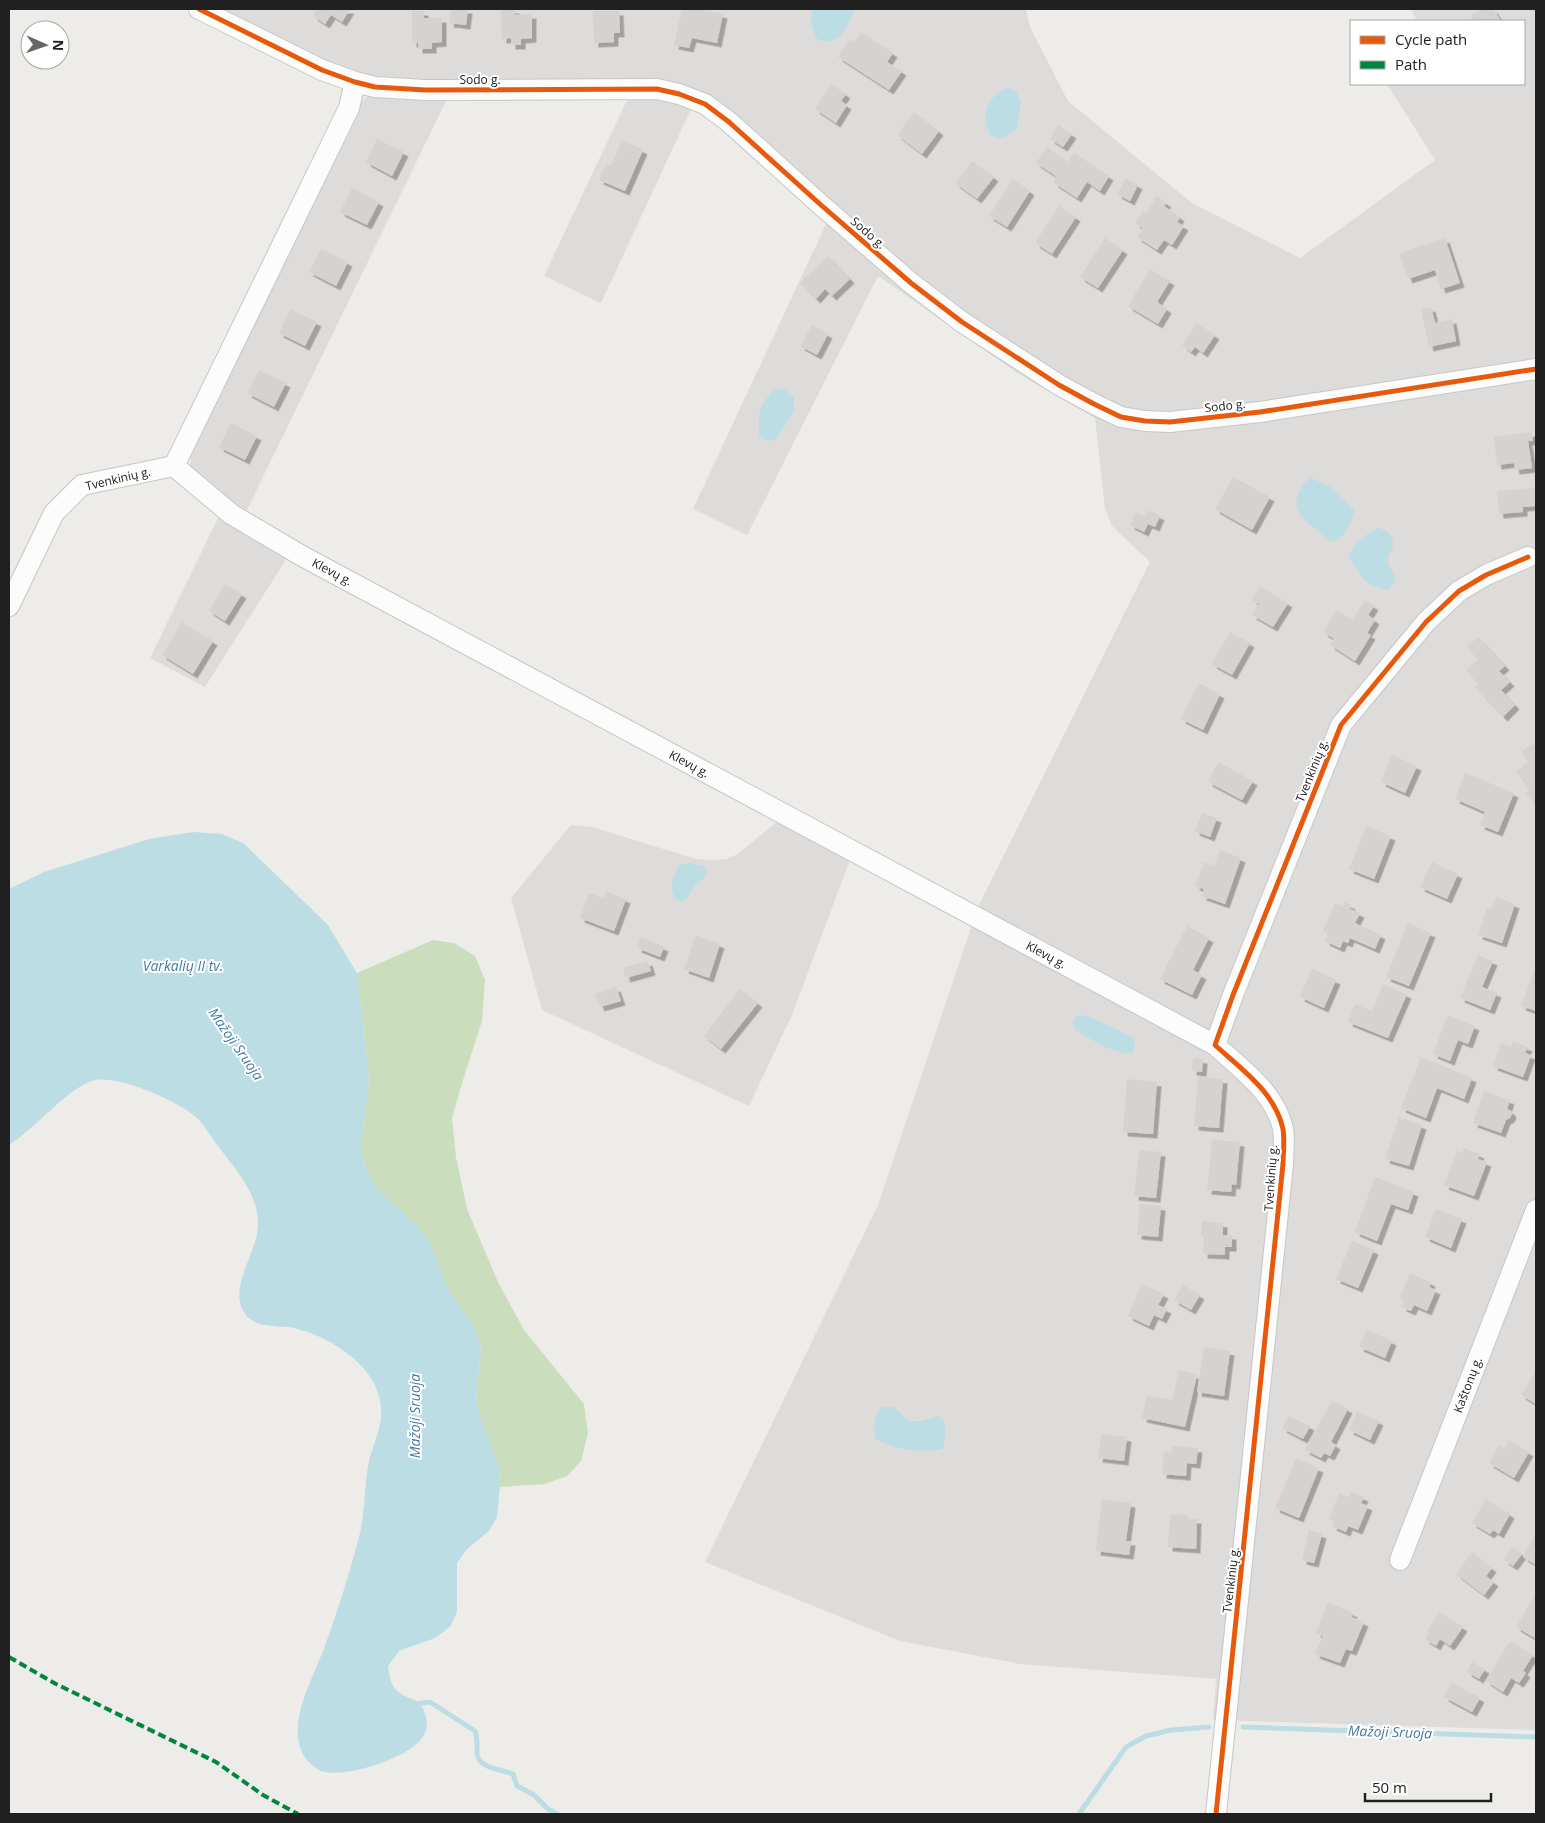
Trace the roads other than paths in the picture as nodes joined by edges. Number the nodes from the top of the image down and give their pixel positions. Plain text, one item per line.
1 (199, 9) edge
2 (355, 82) junction
3 (1536, 369) edge
4 (174, 466) junction
5 (1534, 557) edge
6 (9, 606) edge
7 (1215, 1045) junction
8 (1536, 1210) edge
9 (1400, 1560) dead end
10 (1216, 1814) edge

1 - 2 street, Sodo g.
2 - 3 street, Sodo g.
2 - 4 street
4 - 6 street, Tvenkinių g.
4 - 7 street, Klevų g.
5 - 7 street, Tvenkinių g.
7 - 10 street, Tvenkinių g.
8 - 9 street, Kaštonų g.

